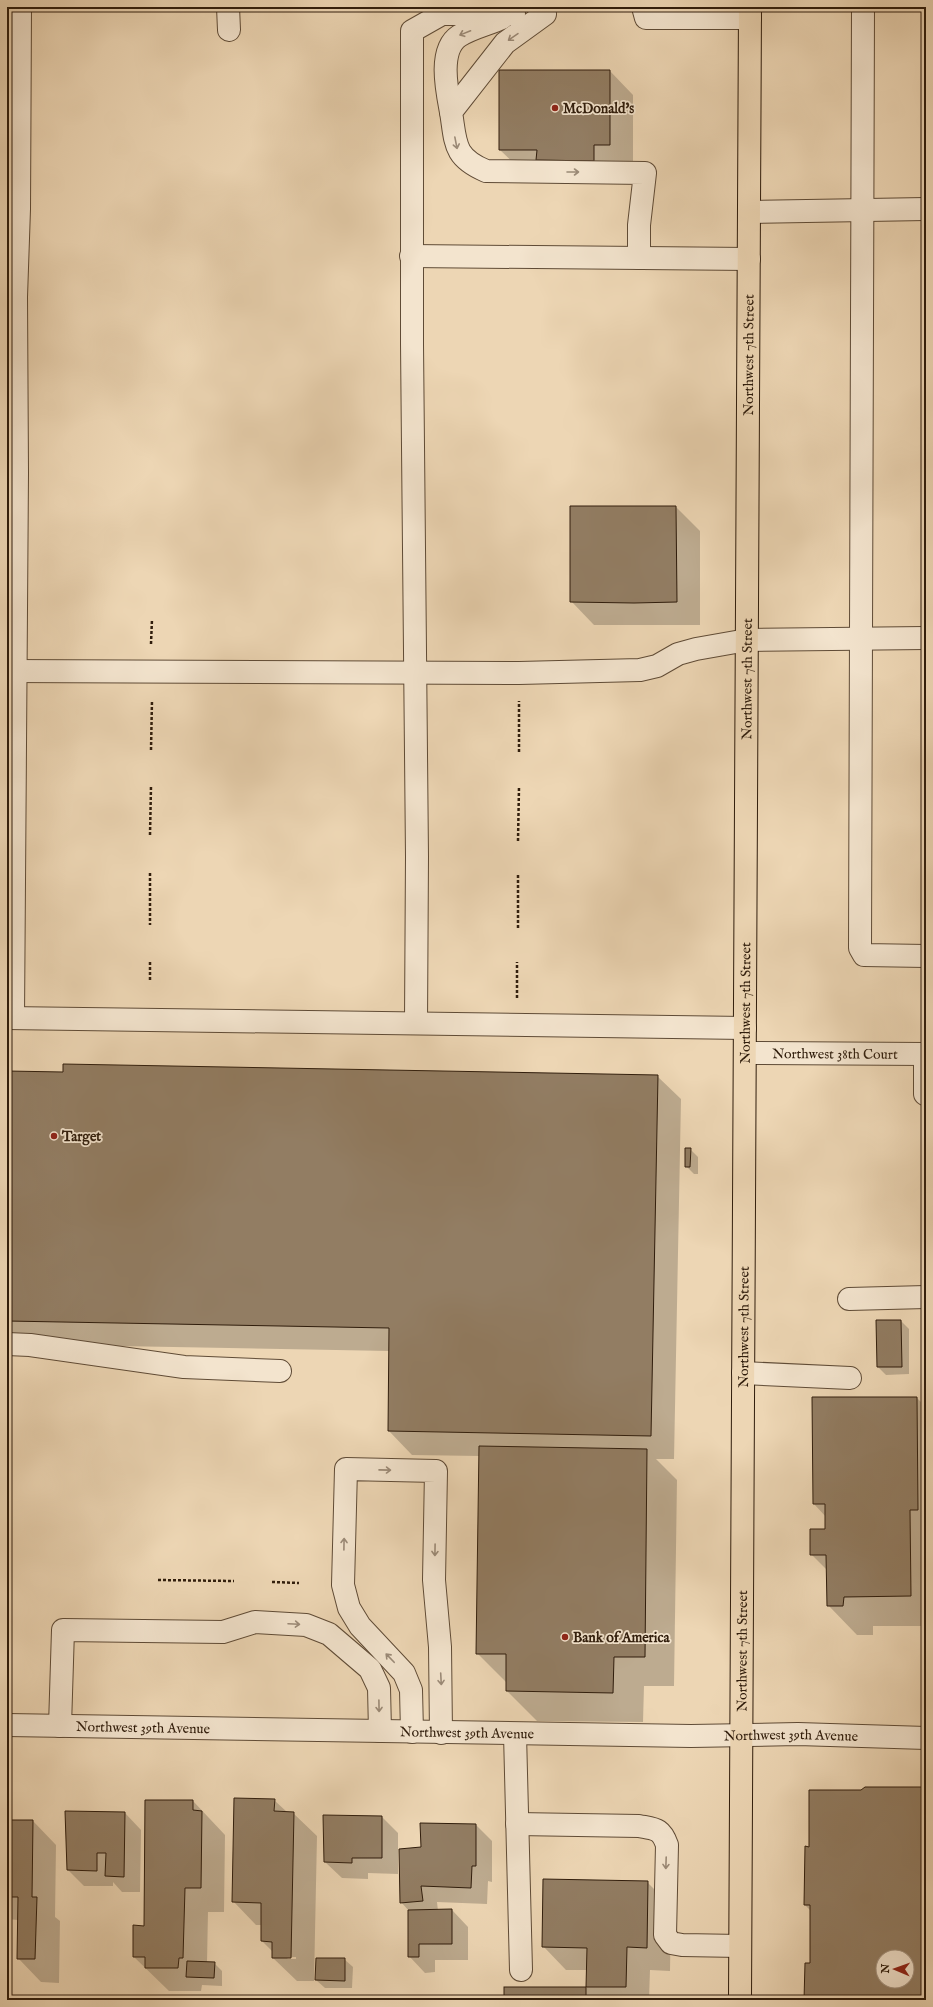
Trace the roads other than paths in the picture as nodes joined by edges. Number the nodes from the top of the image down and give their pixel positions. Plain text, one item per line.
1 (20, 7) edge
2 (228, 7) edge
3 (863, 7) edge
4 (644, 12) edge
5 (750, 12) edge
6 (545, 14) dead end
7 (229, 30) dead end
8 (451, 112) junction
9 (926, 209) edge
10 (862, 210) junction
11 (749, 212) junction
12 (411, 256) junction
13 (639, 258) junction
14 (749, 259) junction
15 (861, 638) junction
16 (926, 638) edge
17 (747, 640) junction
18 (11, 671) edge
19 (415, 673) junction
20 (926, 956) edge
21 (10, 1018) edge
22 (416, 1023) junction
23 (745, 1028) junction
24 (745, 1053) junction
25 (925, 1054) edge
26 (925, 1094) dead end
27 (926, 1297) edge
28 (849, 1299) dead end
29 (7, 1344) edge
30 (280, 1372) dead end
31 (743, 1373) junction
32 (850, 1378) dead end
33 (7, 1725) edge
34 (60, 1726) junction
35 (380, 1731) junction
36 (412, 1732) junction
37 (441, 1733) junction
38 (515, 1734) junction
39 (742, 1737) junction
40 (926, 1738) edge
41 (517, 1824) junction
42 (740, 1946) junction
43 (520, 1970) dead end
44 (740, 2000) edge

1 - 18 street
2 - 7 street
3 - 10 street
4 - 5 street
5 - 11 main road, Northwest 7th Street
6 -> 8 street
12 -> 8 street
8 -> 13 street
9 - 10 street
10 - 11 street
10 - 15 street
11 - 14 main road, Northwest 7th Street
12 - 13 street
12 - 19 street
13 - 14 street
14 - 17 main road, Northwest 7th Street
15 - 16 street
15 - 17 street
15 - 20 street
17 - 19 street
17 - 23 main road, Northwest 7th Street
18 - 19 street
18 - 21 street
19 - 22 street
21 - 22 street
22 - 23 street
23 - 24 main road, Northwest 7th Street
24 - 25 street, Northwest 38th Court
24 - 31 main road, Northwest 7th Street
25 - 26 street
27 - 28 street
29 - 30 street
31 - 32 street
31 - 39 main road, Northwest 7th Street
33 - 34 street, Northwest 39th Avenue
34 - 35 street, Northwest 39th Avenue
34 -> 35 street
35 - 36 street, Northwest 39th Avenue
36 - 37 street, Northwest 39th Avenue
36 -> 37 street
37 - 38 street, Northwest 39th Avenue
38 - 39 street, Northwest 39th Avenue
38 - 41 street
39 - 40 street, Northwest 39th Avenue
39 - 42 main road, Northwest 7th Street
41 -> 42 street
41 - 43 street
42 - 44 main road, Northwest 7th Street

